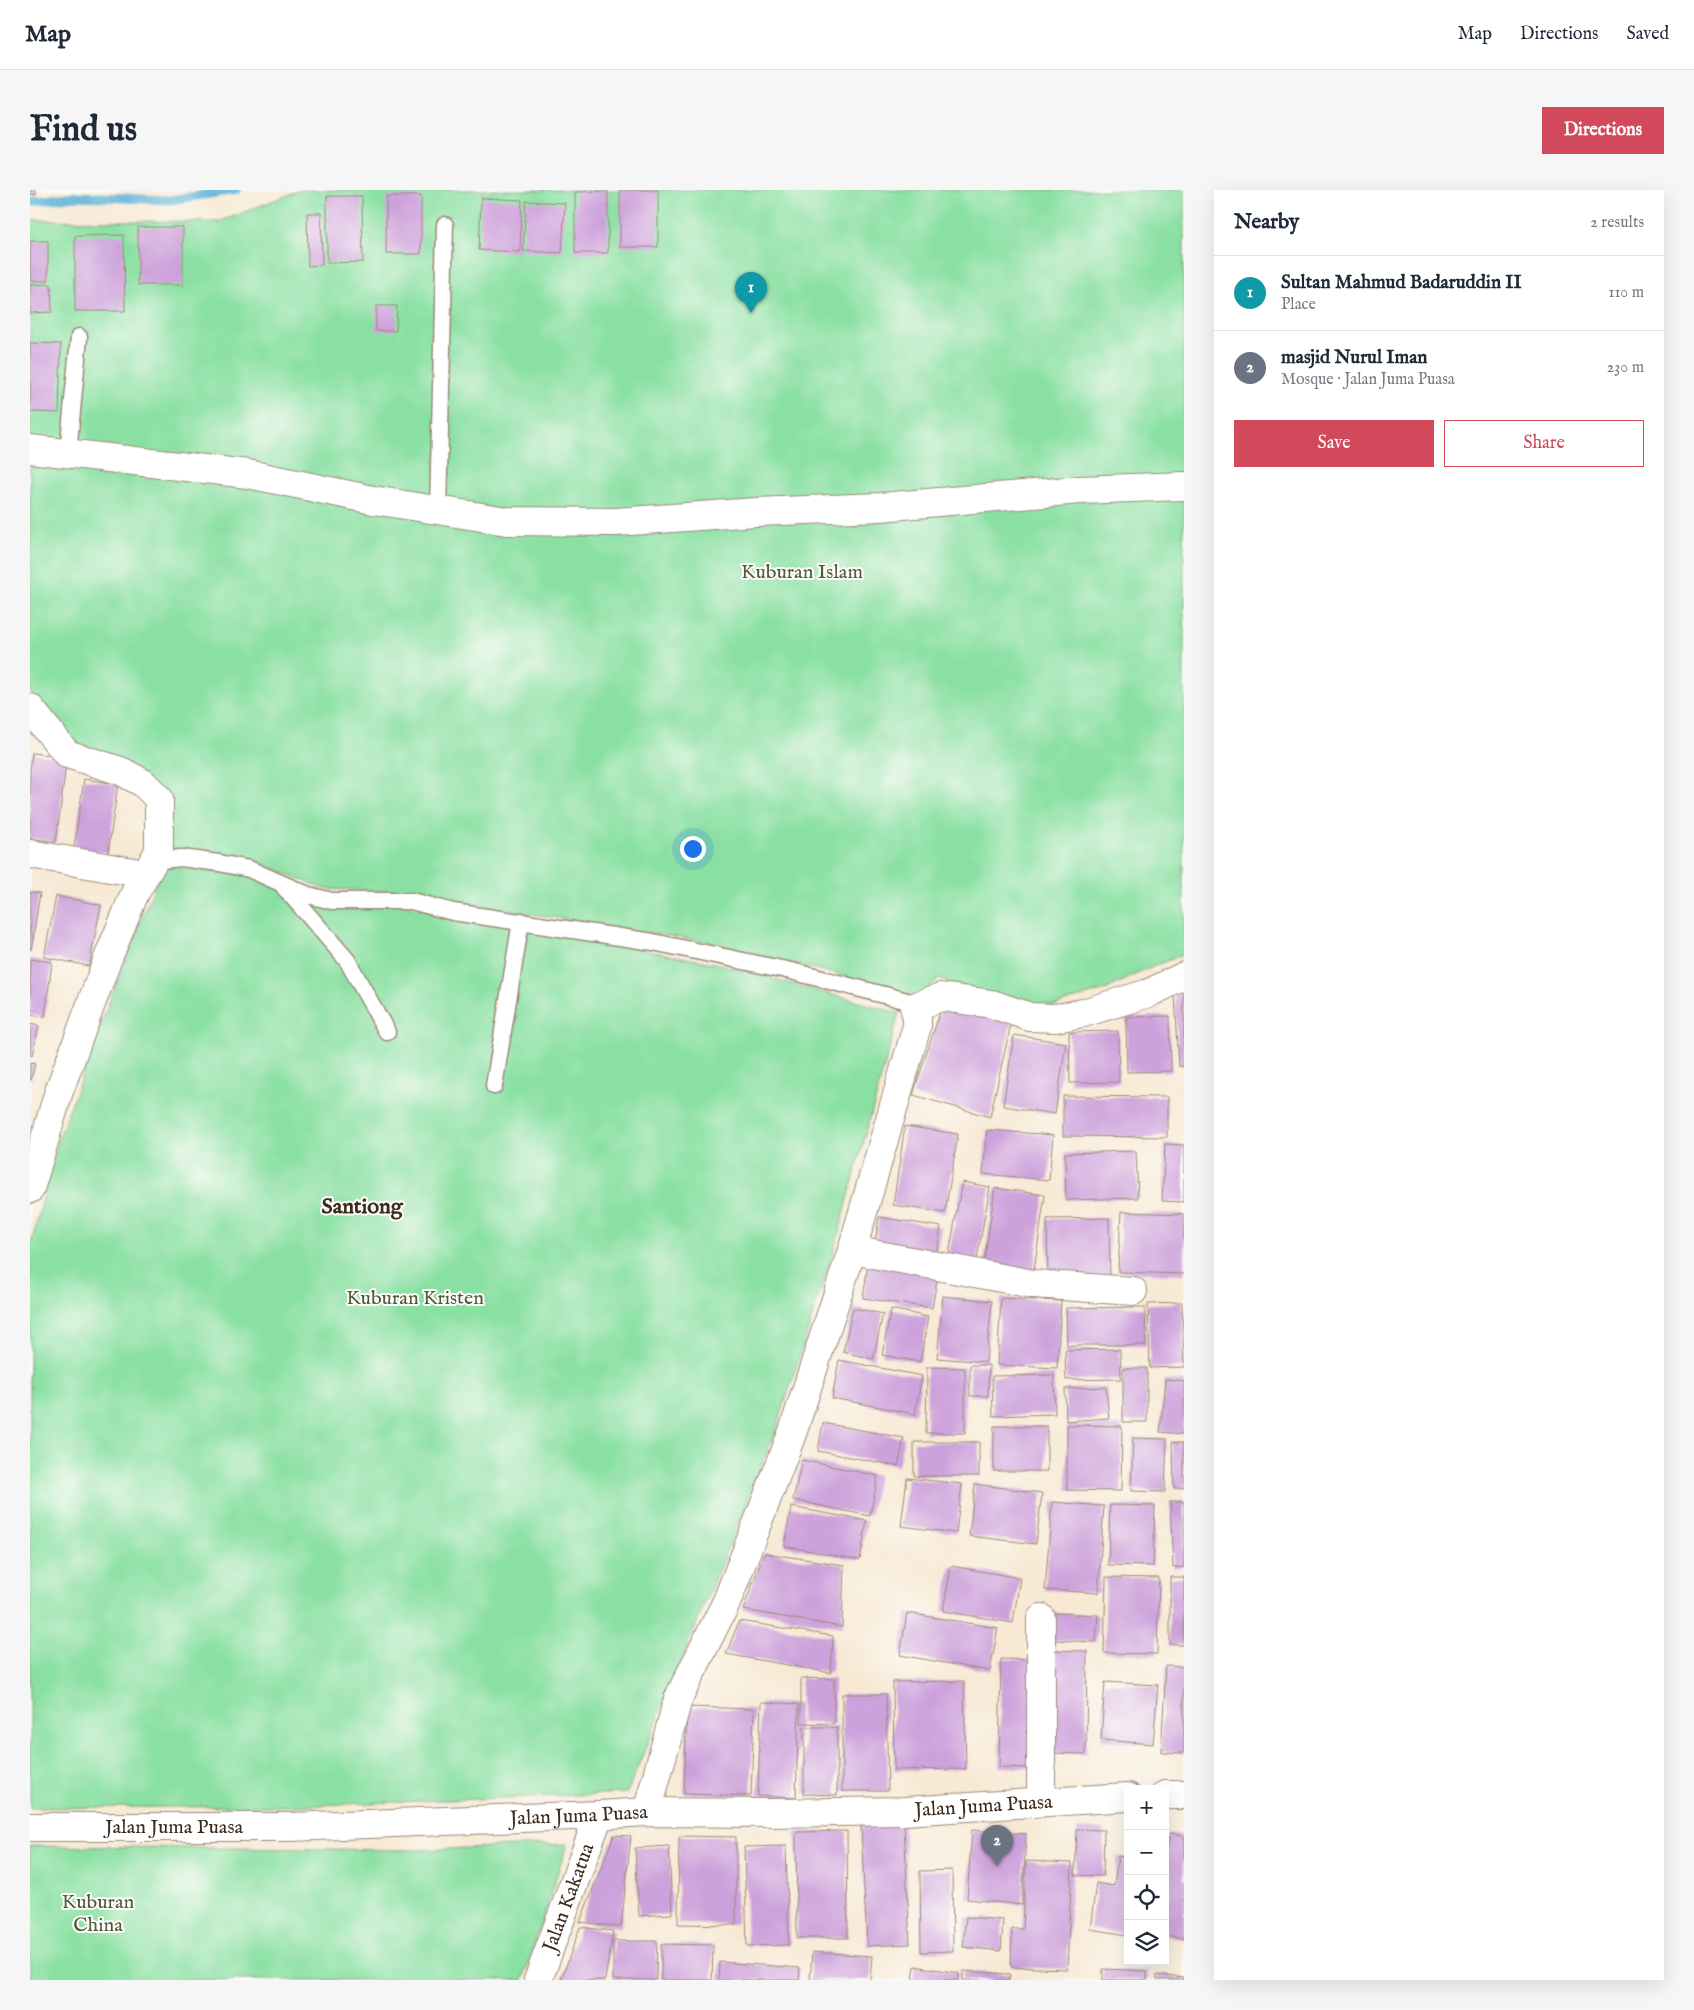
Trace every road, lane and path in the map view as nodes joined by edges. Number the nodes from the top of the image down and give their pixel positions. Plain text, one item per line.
1 (445, 225) dead end
2 (79, 337) dead end
3 (30, 449) edge
4 (68, 453) junction
5 (1184, 486) edge
6 (438, 511) junction
7 (30, 708) edge
8 (30, 854) edge
9 (149, 868) junction
10 (277, 880) junction
11 (521, 921) junction
12 (1184, 976) edge
13 (914, 1008) junction
14 (387, 1032) dead end
15 (494, 1086) dead end
16 (38, 1131) edge
17 (30, 1190) edge
18 (852, 1250) junction
19 (1132, 1291) dead end
20 (1041, 1618) dead end
21 (1169, 1795) edge
22 (1184, 1795) edge
23 (1124, 1796) edge
24 (1041, 1802) junction
25 (647, 1812) junction
26 (599, 1816) junction
27 (30, 1827) edge
28 (538, 1980) edge

1 - 6 lane
2 - 4 lane
3 - 4 street
4 - 6 street
5 - 6 street
7 - 9 street
8 - 9 street
9 - 10 lane
9 - 16 street
10 - 11 lane
10 - 14 lane
11 - 13 lane
11 - 15 lane
12 - 13 street
13 - 18 street
16 - 17 street
18 - 19 street
18 - 25 street
20 - 24 street
21 - 22 street
23 - 24 street, Jalan Juma Puasa
24 - 25 street, Jalan Juma Puasa
25 - 26 street, Jalan Juma Puasa
26 - 27 street, Jalan Juma Puasa
26 - 28 street, Jalan Kakatua

